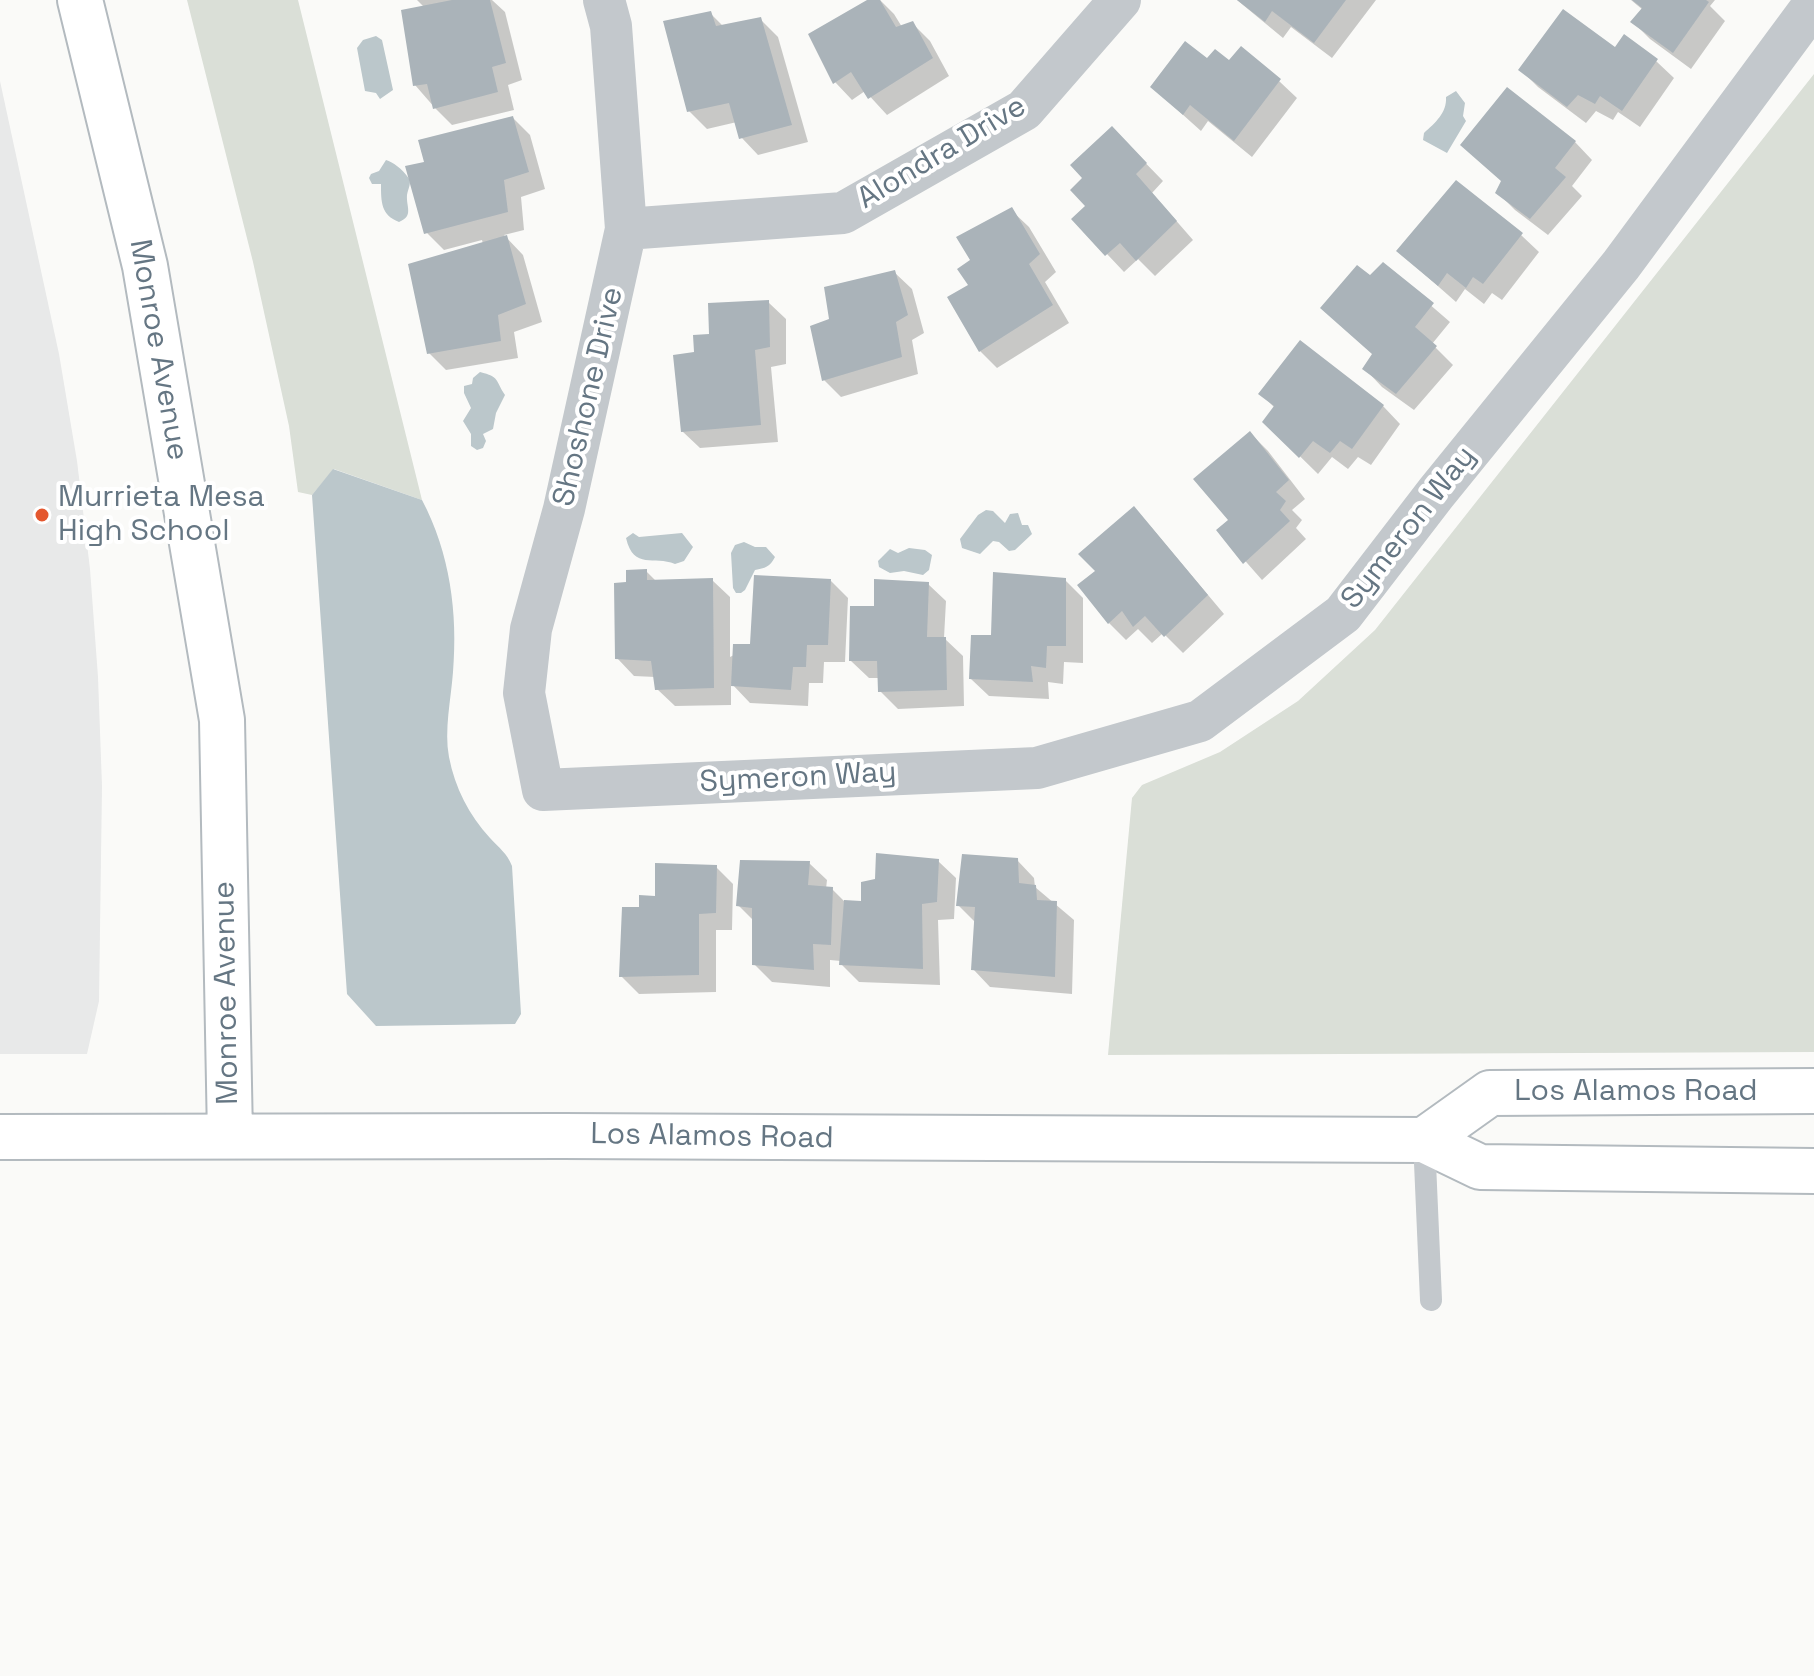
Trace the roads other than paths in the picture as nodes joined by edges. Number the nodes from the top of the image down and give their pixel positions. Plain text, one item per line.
1 (80, 0) edge
2 (604, 0) edge
3 (1120, 0) edge
4 (1814, 4) edge
5 (626, 229) junction
6 (543, 790) joint
7 (1814, 1091) edge
8 (230, 1136) junction
9 (0, 1137) edge
10 (1424, 1140) junction
11 (1814, 1171) edge
12 (1431, 1300) dead end

1 - 8 main road, Monroe Avenue
2 - 5 street, Shoshone Drive
3 - 5 street, Alondra Drive
4 - 6 street, Symeron Way
5 - 6 street, Shoshone Drive
7 - 10 main road, Los Alamos Road
8 - 9 main road, Los Alamos Road
8 - 10 main road, Los Alamos Road
10 - 11 main road, Los Alamos Road
10 - 12 lane

